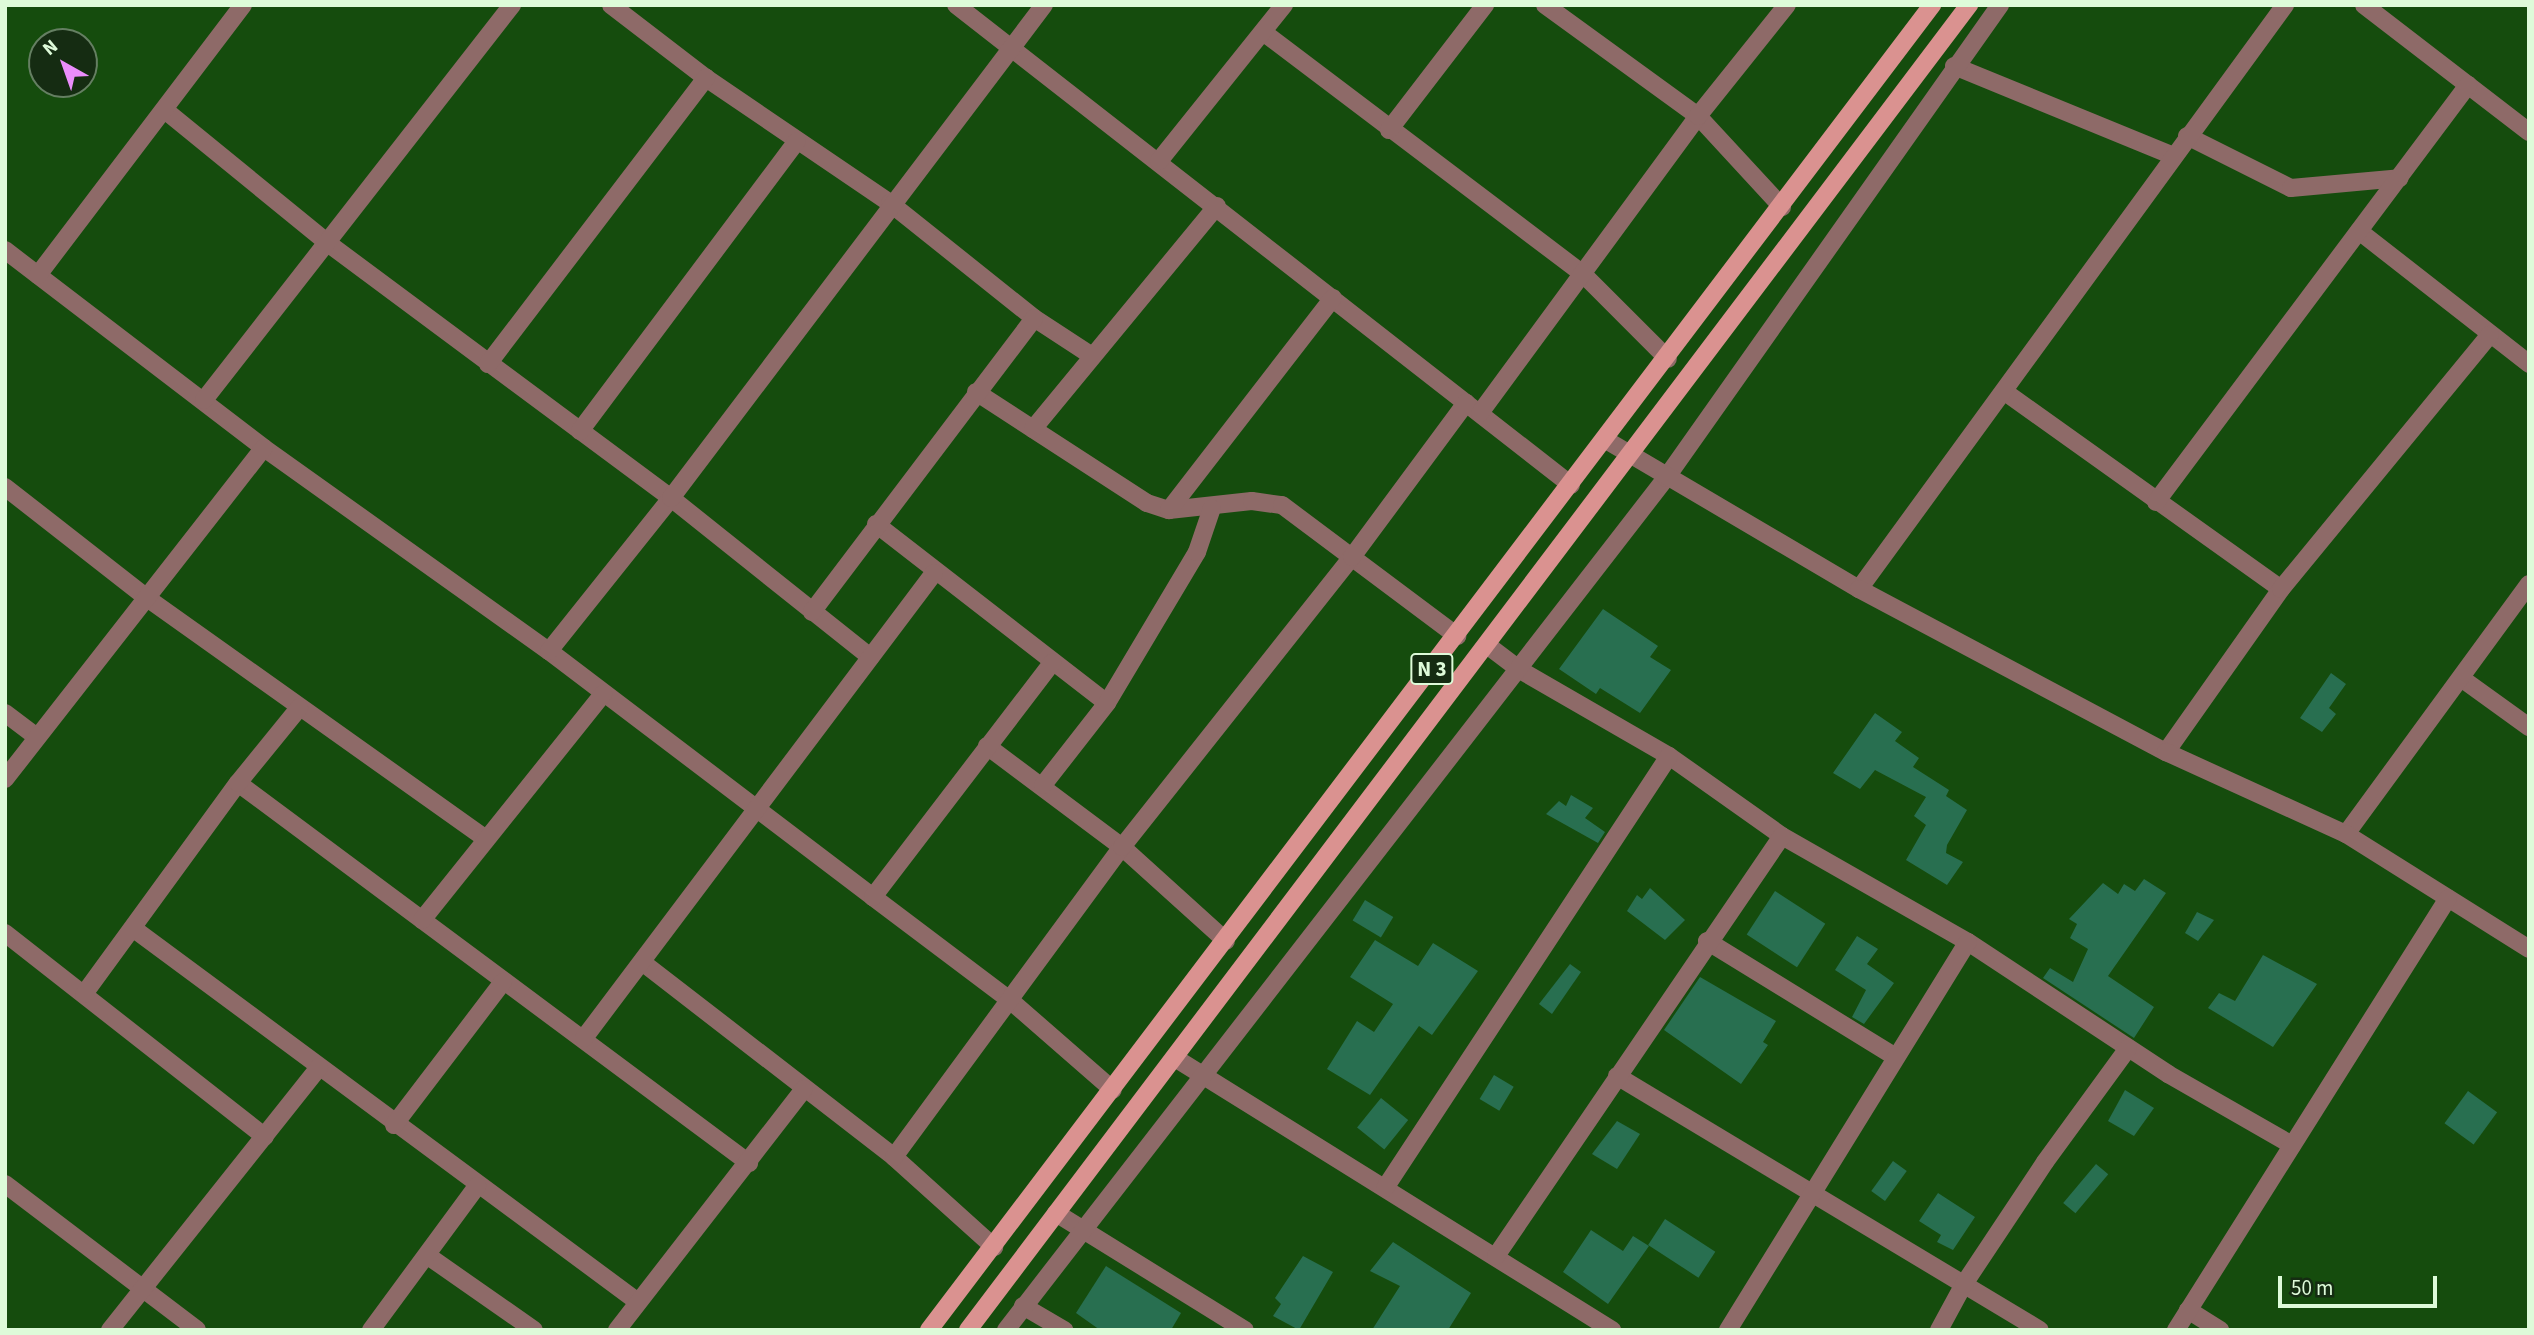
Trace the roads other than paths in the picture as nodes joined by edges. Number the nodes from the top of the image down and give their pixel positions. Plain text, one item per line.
1 (243, 5) edge
2 (512, 5) edge
3 (611, 5) edge
4 (956, 5) edge
5 (1044, 5) edge
6 (1284, 5) edge
7 (1485, 5) edge
8 (1545, 5) edge
9 (1787, 5) edge
10 (1932, 5) edge
11 (1969, 5) edge
12 (2000, 5) edge
13 (2286, 5) edge
14 (2364, 5) edge
15 (1263, 32) junction
16 (1013, 48) junction
17 (1954, 66) junction
18 (706, 78) junction
19 (2468, 85) junction
20 (166, 111) junction
21 (1698, 116) junction
22 (1389, 130) junction
23 (2529, 132) edge
24 (2187, 136) junction
25 (797, 141) junction
26 (2173, 156) junction
27 (1159, 161) junction
28 (2400, 178) junction
29 (890, 203) junction
30 (1217, 206) junction
31 (1782, 207) junction
32 (2359, 231) junction
33 (330, 244) junction
34 (5, 250) edge
35 (1583, 274) junction
36 (38, 275) junction
37 (1333, 298) junction
38 (1034, 318) junction
39 (2490, 335) junction
40 (1092, 356) junction
41 (1668, 359) junction
42 (488, 364) junction
43 (2529, 364) edge
44 (976, 392) junction
45 (2005, 392) junction
46 (204, 400) junction
47 (1473, 408) junction
48 (1033, 429) junction
49 (580, 431) junction
50 (1606, 440) junction
51 (264, 448) junction
52 (1631, 457) junction
53 (1666, 478) junction
54 (1571, 485) junction
55 (5, 487) edge
56 (671, 498) junction
57 (2156, 502) junction
58 (1212, 508) junction
59 (1169, 510) junction
60 (876, 524) junction
61 (1352, 557) junction
62 (934, 573) junction
63 (2529, 584) edge
64 (1859, 589) junction
65 (2281, 589) junction
66 (147, 598) junction
67 (812, 611) junction
68 (1457, 636) junction
69 (1487, 645) junction
70 (549, 651) junction
71 (870, 657) junction
72 (1052, 663) junction
73 (1520, 670) junction
74 (2461, 678) junction
75 (604, 694) junction
76 (1107, 703) junction
77 (299, 708) junction
78 (5, 713) edge
79 (2529, 727) edge
80 (37, 736) junction
81 (987, 746) junction
82 (2166, 752) junction
83 (1670, 757) junction
84 (5, 779) edge
85 (238, 783) junction
86 (1043, 785) junction
87 (755, 809) junction
88 (2346, 834) junction
89 (1782, 836) junction
90 (486, 839) junction
91 (1122, 847) junction
92 (873, 897) junction
93 (2448, 898) junction
94 (422, 920) junction
95 (134, 929) junction
96 (5, 933) edge
97 (1226, 941) junction
98 (1707, 941) junction
99 (1968, 942) junction
100 (2529, 949) edge
101 (642, 962) junction
102 (503, 982) junction
103 (84, 993) junction
104 (1011, 1001) junction
105 (584, 1038) junction
106 (2127, 1048) junction
107 (1894, 1056) junction
108 (1175, 1058) junction
109 (319, 1067) junction
110 (1200, 1075) junction
111 (1617, 1076) junction
112 (804, 1089) junction
113 (1113, 1090) junction
114 (394, 1125) junction
115 (265, 1137) junction
116 (2292, 1145) junction
117 (894, 1157) junction
118 (749, 1164) junction
119 (5, 1184) edge
120 (477, 1186) junction
121 (1385, 1188) junction
122 (1813, 1192) junction
123 (1056, 1213) junction
124 (1082, 1230) junction
125 (994, 1247) junction
126 (428, 1256) junction
127 (1496, 1256) junction
128 (1964, 1284) junction
129 (142, 1289) junction
130 (638, 1302) junction
131 (1023, 1306) junction
132 (2188, 1310) junction
133 (110, 1330) edge
134 (197, 1330) edge
135 (372, 1330) edge
136 (534, 1330) edge
137 (617, 1330) edge
138 (929, 1330) edge
139 (968, 1330) edge
140 (1006, 1330) edge
141 (1064, 1330) edge
142 (1245, 1330) edge
143 (1612, 1330) edge
144 (1728, 1330) edge
145 (1940, 1330) edge
146 (2040, 1330) edge
147 (2176, 1330) edge
148 (2220, 1330) edge

1 - 20 street
2 - 33 street
3 - 18 street
4 - 16 street
5 - 16 street
6 - 15 street
7 - 22 street
8 - 21 street
9 - 21 street
10 - 31 main road, N 3
11 - 52 main road, N 3
12 - 17 street
13 - 24 street
14 - 19 street
15 - 22 street
15 - 27 street
16 - 27 street
16 - 29 street
17 - 26 street
17 - 53 street
18 - 25 street
18 - 42 street
19 - 23 street
19 - 28 street
20 - 33 street
20 - 36 street
21 - 31 street
21 - 35 street
22 - 35 street
24 - 26 street
24 - 28 street
25 - 29 street
25 - 49 street
26 - 45 street
27 - 30 street
28 - 32 street
29 - 38 street
29 - 56 street
30 - 37 street
30 - 40 street
31 - 41 main road, N 3
32 - 39 street
32 - 57 street
33 - 42 street
33 - 46 street
34 - 36 street
35 - 41 street
35 - 47 street
36 - 46 street
37 - 47 street
37 - 59 street
38 - 40 street
38 - 44 street
39 - 43 street
39 - 65 street
40 - 48 street
41 - 50 main road, N 3
42 - 49 street
44 - 48 street
44 - 60 street
45 - 57 street
45 - 64 street
46 - 51 street
47 - 54 street
47 - 61 street
48 - 59 street
49 - 56 street
50 - 52 street
50 - 54 main road, N 3
51 - 66 street
51 - 70 street
52 - 53 street
52 - 69 main road, N 3
53 - 64 street
53 - 73 street
54 - 68 main road, N 3
55 - 66 street
56 - 67 street
56 - 70 street
57 - 65 street
58 - 59 street
58 - 61 street
58 - 76 street
60 - 62 street
60 - 67 street
61 - 68 street
61 - 91 street
62 - 71 street
62 - 72 street
63 - 74 street
64 - 82 street
65 - 82 street
66 - 77 street
66 - 80 street
67 - 71 street
68 - 97 main road, N 3
69 - 73 street
69 - 108 main road, N 3
70 - 75 street
71 - 87 street
72 - 76 street
72 - 81 street
73 - 83 street
73 - 110 street
74 - 79 street
74 - 88 street
75 - 87 street
75 - 90 street
76 - 86 street
77 - 85 street
77 - 90 street
78 - 80 street
80 - 84 street
81 - 86 street
81 - 92 street
82 - 88 street
83 - 89 street
83 - 121 street
85 - 94 street
85 - 95 street
86 - 91 street
87 - 92 street
87 - 101 street
88 - 93 street
89 - 98 street
89 - 99 street
90 - 94 street
91 - 97 street
91 - 104 street
92 - 104 street
93 - 100 street
93 - 116 street
94 - 102 street
95 - 103 street
95 - 109 street
96 - 103 street
97 - 113 main road, N 3
98 - 107 street
98 - 111 street
99 - 106 street
99 - 107 street
101 - 105 street
101 - 112 street
102 - 105 street
102 - 114 street
103 - 115 street
104 - 113 street
104 - 117 street
105 - 118 street
106 - 116 street
106 - 128 street
107 - 122 street
108 - 110 street
108 - 123 main road, N 3
109 - 114 street
109 - 115 street
110 - 121 street
110 - 124 street
111 - 122 street
111 - 127 street
112 - 117 street
112 - 118 street
113 - 125 main road, N 3
114 - 120 street
115 - 129 street
116 - 132 street
117 - 125 street
118 - 130 street
119 - 129 street
120 - 126 street
120 - 130 street
121 - 127 street
122 - 128 street
122 - 144 street
123 - 124 street
123 - 139 main road, N 3
124 - 131 street
124 - 142 street
125 - 138 main road, N 3
126 - 135 street
126 - 136 street
127 - 143 street
128 - 145 street
128 - 146 street
129 - 133 street
129 - 134 street
130 - 137 street
131 - 140 street
131 - 141 street
132 - 147 street
132 - 148 street

